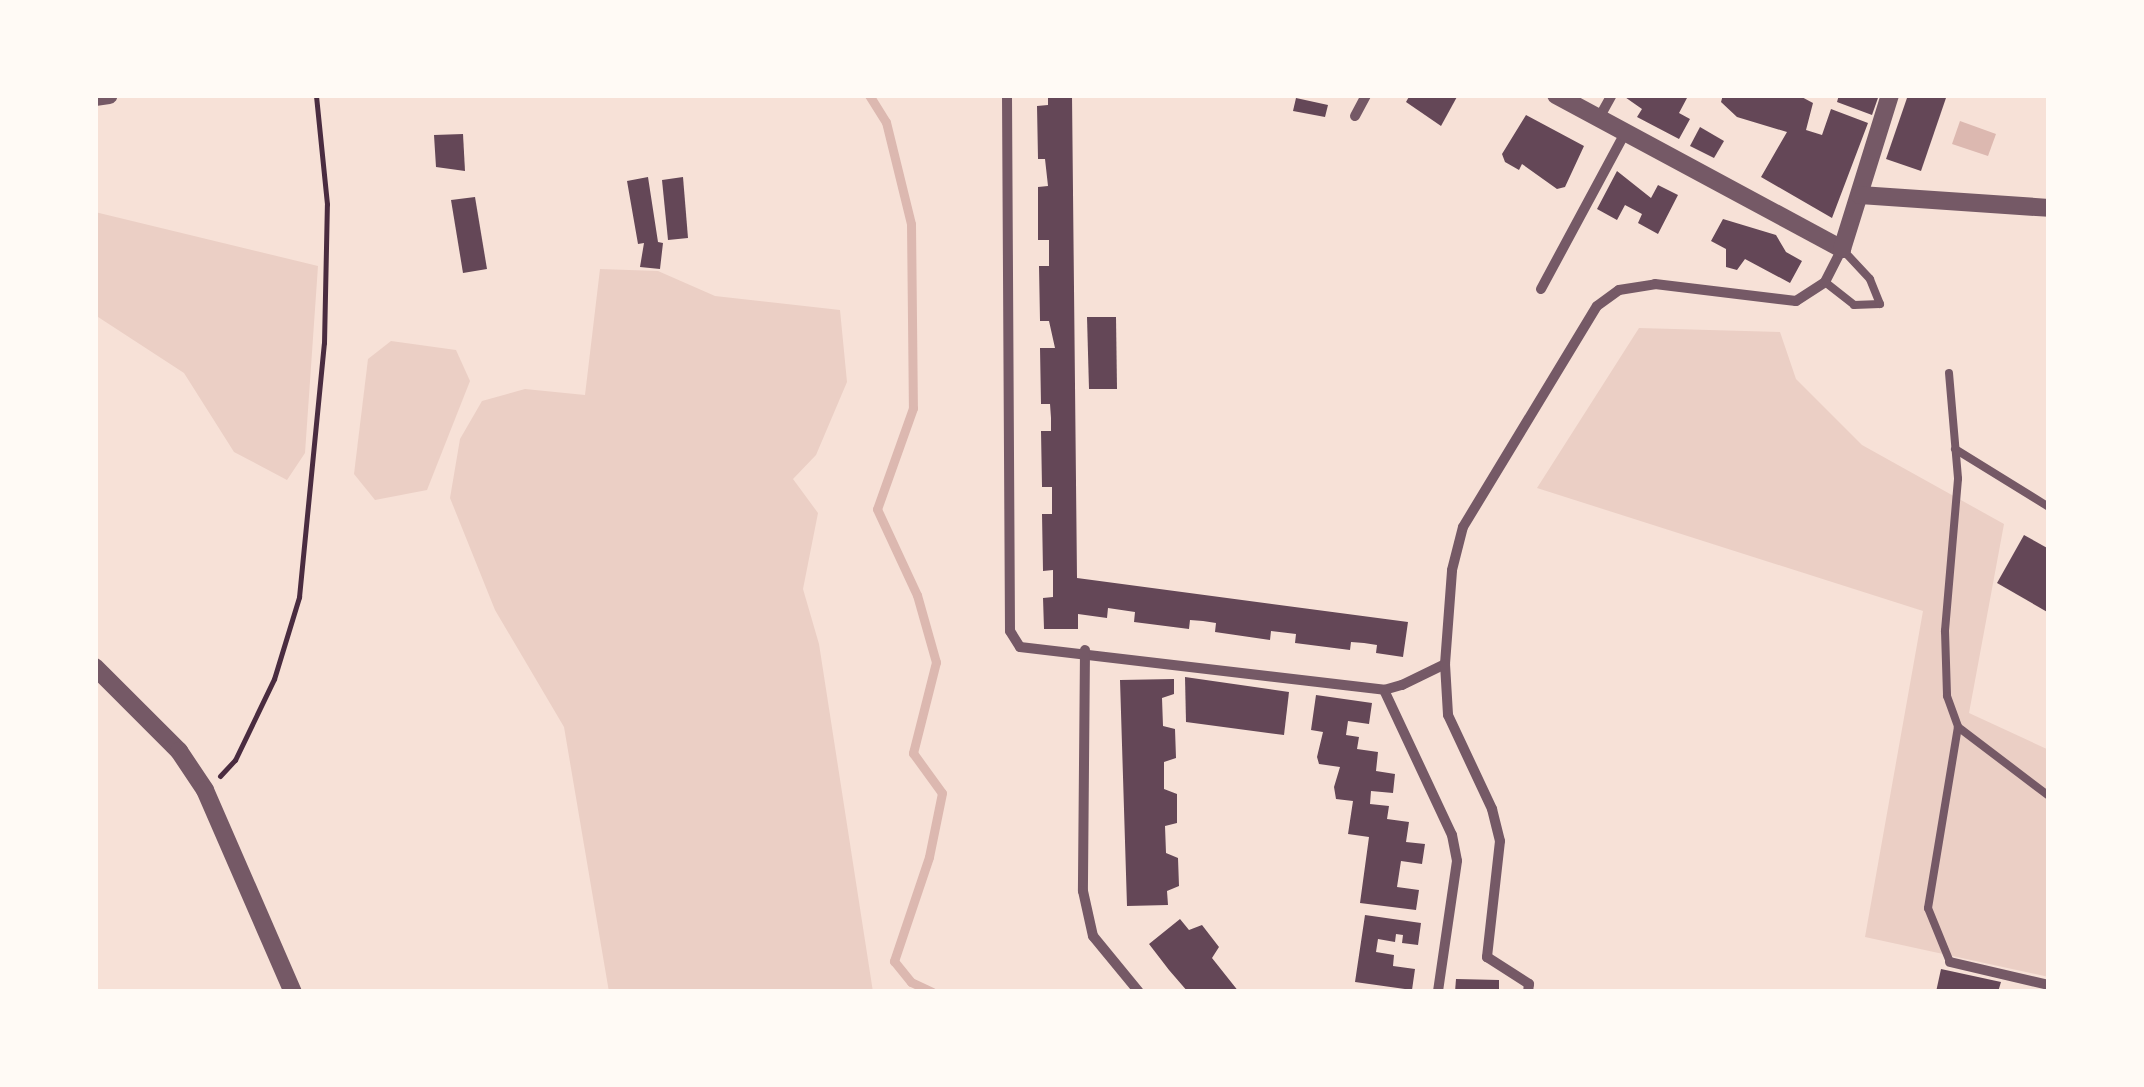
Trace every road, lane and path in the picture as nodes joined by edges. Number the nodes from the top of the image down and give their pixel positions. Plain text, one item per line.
1 (109, 95) edge
2 (316, 95) edge
3 (1007, 95) edge
4 (1366, 95) edge
5 (1556, 95) edge
6 (1612, 95) edge
7 (1890, 95) edge
8 (95, 97) edge
9 (1355, 116) dead end
10 (1599, 118) junction
11 (1625, 133) junction
12 (1860, 195) junction
13 (2049, 208) edge
14 (1842, 249) junction
15 (1825, 282) junction
16 (1541, 289) dead end
17 (1949, 373) dead end
18 (1955, 449) junction
19 (2049, 507) edge
20 (1085, 650) junction
21 (1445, 664) junction
22 (95, 667) edge
23 (1384, 690) junction
24 (1958, 726) junction
25 (205, 790) junction
26 (2049, 796) edge
27 (1950, 962) joint
28 (2049, 985) edge
29 (292, 992) edge
30 (1139, 992) edge
31 (1438, 992) edge
32 (1528, 992) edge

1 - 8 street
2 - 25 path
3 - 20 street
4 - 9 street
5 - 10 street
6 - 10 street
7 - 12 street
10 - 11 street
11 - 14 street
11 - 16 street
12 - 13 street
12 - 14 street
14 - 15 street
14 - 15 lane
15 - 21 street
17 - 18 lane
18 - 19 lane
18 - 24 lane
20 - 23 street
20 - 30 street
21 - 23 street
21 - 32 street
22 - 25 street
23 - 31 street
24 - 26 lane
24 - 27 lane
25 - 29 street
27 - 28 street

